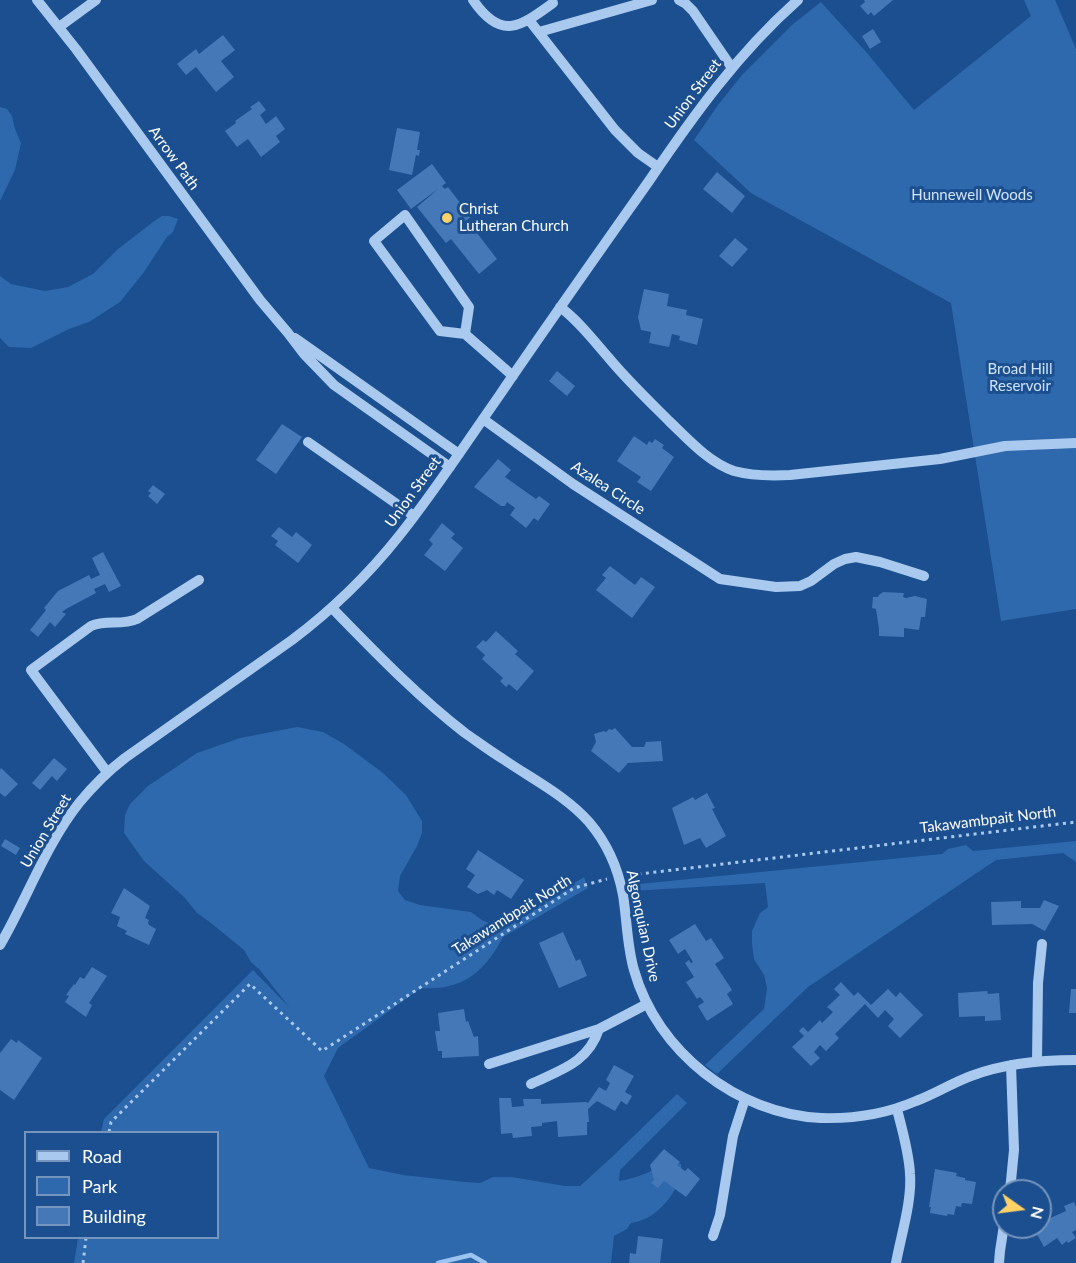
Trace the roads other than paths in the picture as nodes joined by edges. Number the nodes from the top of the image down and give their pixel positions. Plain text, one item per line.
1 (37, 0) edge
2 (96, 0) edge
3 (473, 0) edge
4 (652, 0) edge
5 (679, 0) edge
6 (798, 0) edge
7 (553, 3) dead end
8 (529, 20) junction
9 (59, 27) junction
10 (539, 32) junction
11 (732, 68) junction
12 (658, 168) junction
13 (560, 307) junction
14 (288, 333) junction
15 (465, 334) junction
16 (513, 376) junction
17 (483, 420) junction
18 (308, 442) dead end
19 (1076, 443) edge
20 (459, 454) junction
21 (450, 467) junction
22 (414, 516) junction
23 (924, 576) dead end
24 (199, 580) dead end
25 (332, 608) junction
26 (107, 772) junction
27 (1042, 944) dead end
28 (0, 945) edge
29 (647, 1004) junction
30 (599, 1029) junction
31 (1076, 1060) edge
32 (1037, 1061) junction
33 (489, 1064) dead end
34 (1011, 1065) junction
35 (531, 1084) dead end
36 (745, 1099) junction
37 (897, 1109) junction
38 (1011, 1179) edge
39 (713, 1236) dead end
40 (1002, 1239) edge
41 (896, 1263) edge
42 (999, 1263) edge

1 - 9 street, Arrow Path
2 - 9 street
3 - 8 street
4 - 10 street
5 - 11 street
6 - 11 street, Union Street
7 - 8 street
8 - 10 street
9 - 14 street, Arrow Path
10 - 12 street
11 - 12 street, Union Street
12 - 13 street, Union Street
13 - 16 street, Union Street
13 - 19 street
14 - 20 street, Arrow Path
14 - 21 street, Arrow Path
15 - 15 street
15 - 16 street
16 - 17 street, Union Street
17 - 20 street, Union Street
17 - 23 street, Azalea Circle
18 - 22 street
20 - 21 street, Union Street
21 - 22 street, Union Street
22 - 25 street, Union Street
24 - 26 street
25 - 26 street, Union Street
25 - 29 street, Algonquian Drive
26 - 28 street, Union Street
27 - 32 street
29 - 30 street
29 - 36 street, Algonquian Drive
30 - 33 street
30 - 35 street
31 - 32 street, Algonquian Drive
32 - 34 street, Algonquian Drive
34 - 37 street, Algonquian Drive
34 - 38 street
36 - 37 street, Algonquian Drive
36 - 39 street
37 - 41 street
40 - 42 street

